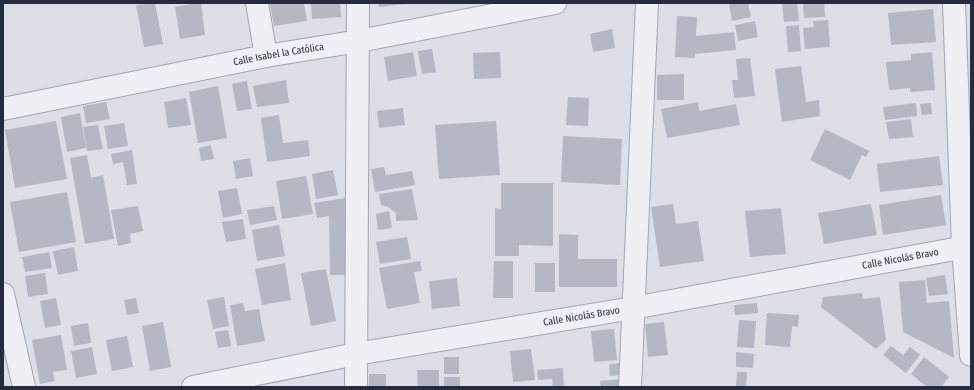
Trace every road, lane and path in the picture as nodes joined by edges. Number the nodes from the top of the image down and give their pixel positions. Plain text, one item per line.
1 (257, 3) edge
2 (358, 3) edge
3 (555, 3) edge
4 (647, 3) edge
5 (954, 3) edge
6 (359, 41) junction
7 (266, 56) junction
8 (3, 109) edge
9 (967, 247) edge
10 (3, 294) edge
11 (633, 308) junction
12 (356, 354) junction
13 (971, 355) edge
14 (24, 387) edge
15 (193, 387) edge
16 (356, 387) edge
17 (630, 387) edge

1 - 7 street
2 - 6 street
3 - 6 street, Calle Isabel la Católica
4 - 11 street
5 - 9 street
6 - 7 street, Calle Isabel la Católica
6 - 12 street
7 - 8 street, Calle Isabel la Católica
9 - 11 street, Calle Nicolás Bravo
9 - 13 street
10 - 14 street
11 - 12 street, Calle Nicolás Bravo
11 - 17 street
12 - 15 street, Calle Nicolás Bravo
12 - 16 street

